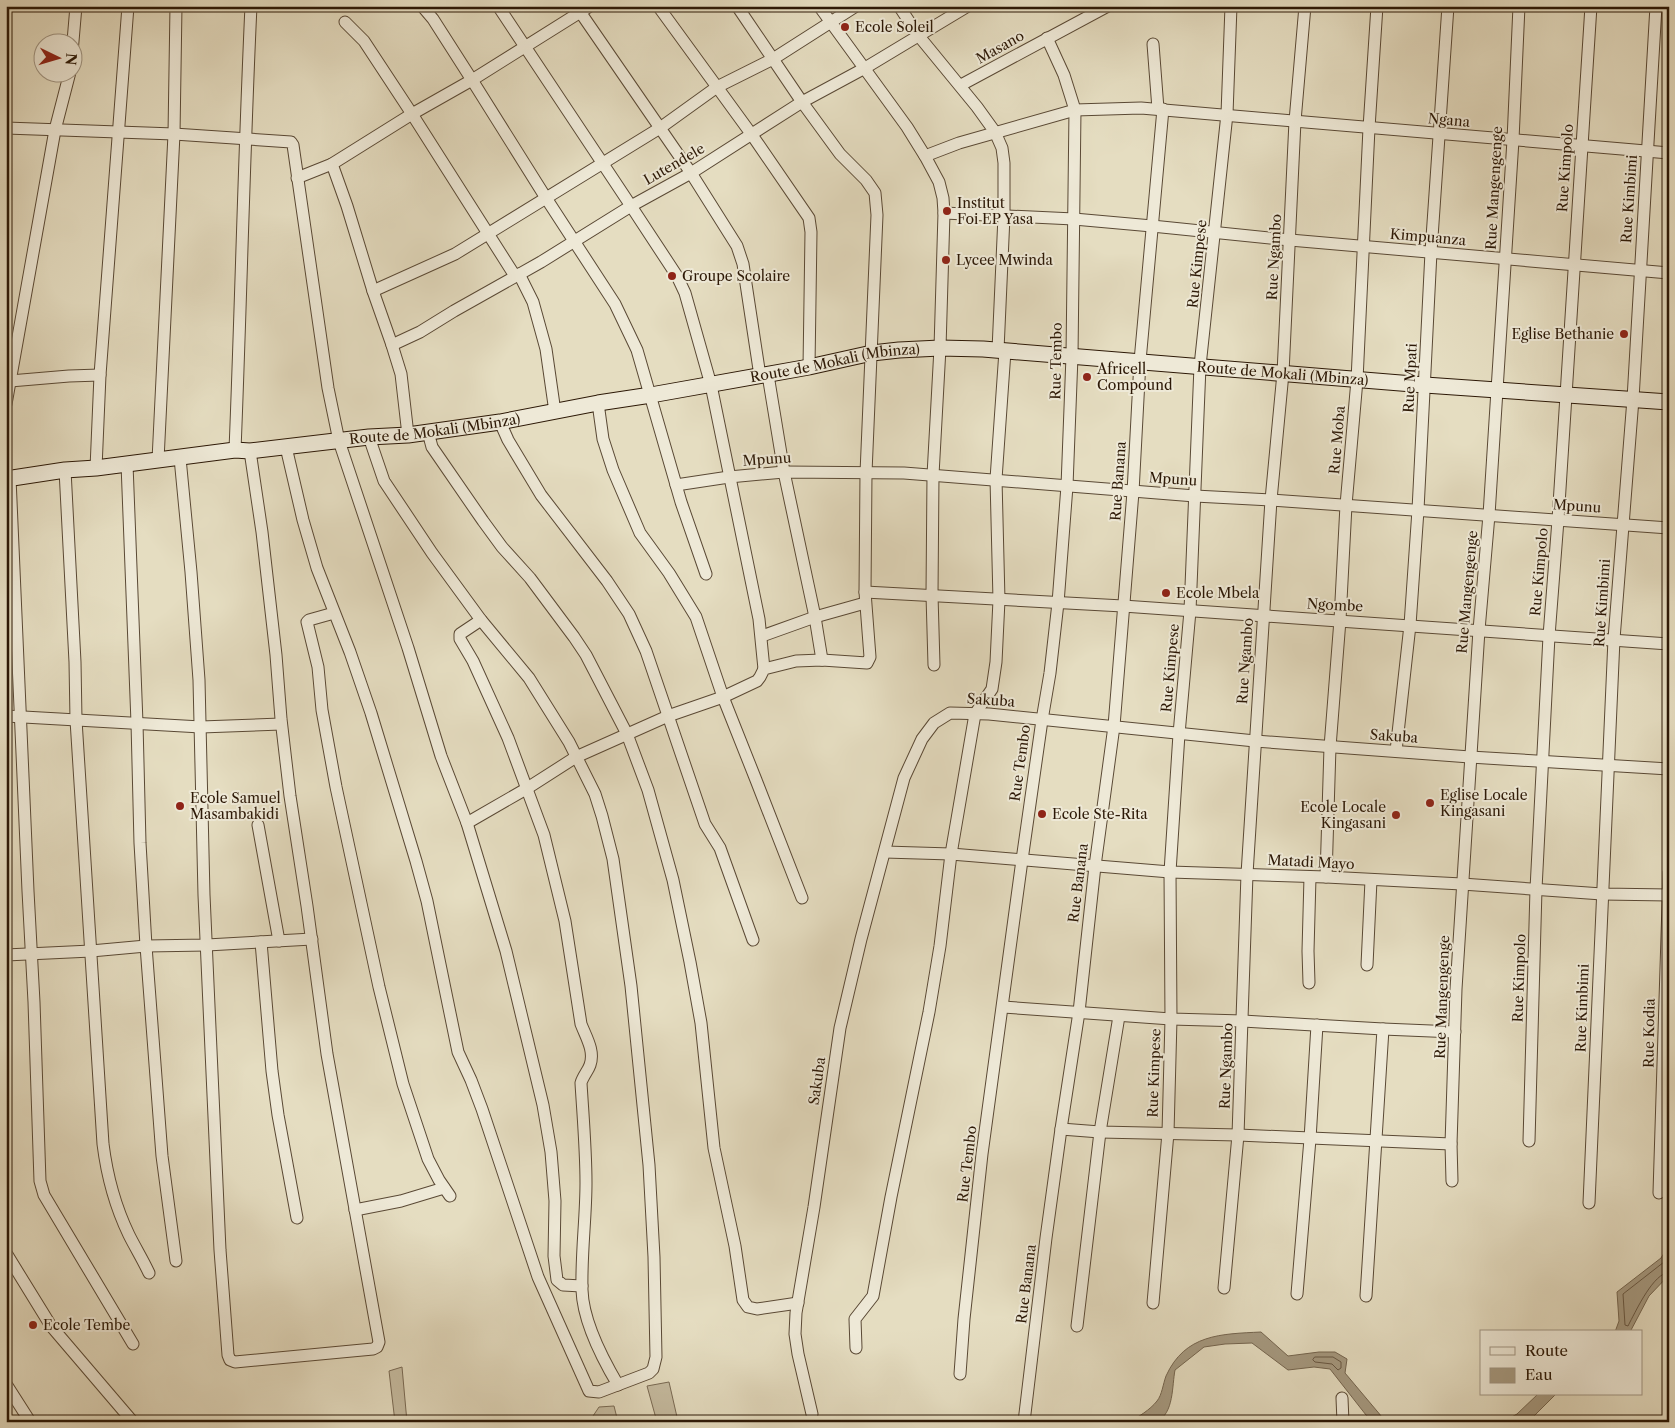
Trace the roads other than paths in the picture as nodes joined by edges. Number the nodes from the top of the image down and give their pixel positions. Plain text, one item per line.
1 (76, 6) edge
2 (128, 6) edge
3 (176, 6) edge
4 (251, 6) edge
5 (422, 6) edge
6 (498, 6) edge
7 (658, 6) edge
8 (737, 6) edge
9 (819, 6) edge
10 (856, 6) edge
11 (899, 6) edge
12 (968, 6) edge
13 (1108, 6) edge
14 (1231, 6) edge
15 (1305, 6) edge
16 (1377, 6) edge
17 (1448, 6) edge
18 (1520, 6) edge
19 (1591, 6) edge
20 (1656, 6) edge
21 (582, 8) edge
22 (345, 22) dead end
23 (831, 22) junction
24 (74, 32) edge
25 (918, 35) junction
26 (1047, 38) junction
27 (1153, 44) dead end
28 (526, 47) junction
29 (773, 59) junction
30 (865, 68) junction
31 (472, 80) junction
32 (67, 82) edge
33 (961, 85) junction
34 (717, 87) junction
35 (802, 102) junction
36 (1160, 109) junction
37 (1075, 110) junction
38 (412, 114) junction
39 (1227, 114) junction
40 (1295, 121) junction
41 (6, 128) edge
42 (660, 128) junction
43 (1369, 128) junction
44 (55, 130) junction
45 (118, 132) junction
46 (995, 132) junction
47 (174, 134) junction
48 (1439, 134) junction
49 (752, 135) junction
50 (245, 139) junction
51 (1513, 140) junction
52 (1582, 146) junction
53 (1647, 152) junction
54 (1669, 154) edge
55 (925, 156) junction
56 (603, 163) junction
57 (332, 164) junction
58 (691, 173) junction
59 (297, 178) junction
60 (546, 198) junction
61 (631, 206) junction
62 (944, 214) junction
63 (1004, 216) junction
64 (1074, 220) junction
65 (1152, 226) junction
66 (1216, 232) junction
67 (488, 233) junction
68 (1290, 240) junction
69 (574, 241) junction
70 (1363, 246) junction
71 (1431, 252) junction
72 (1505, 259) junction
73 (1574, 264) junction
74 (1640, 270) junction
75 (1669, 272) edge
76 (517, 275) junction
77 (373, 291) junction
78 (392, 345) junction
79 (940, 348) junction
80 (1002, 351) junction
81 (872, 354) junction
82 (1072, 356) junction
83 (1140, 361) junction
84 (1200, 366) junction
85 (809, 367) junction
86 (1283, 373) junction
87 (764, 375) junction
88 (100, 376) junction
89 (1357, 380) junction
90 (10, 381) junction
91 (711, 385) junction
92 (1425, 385) junction
93 (1497, 389) junction
94 (1566, 394) junction
95 (650, 395) junction
96 (1633, 399) junction
97 (1669, 402) edge
98 (598, 403) junction
99 (6, 404) edge
100 (555, 412) junction
101 (500, 422) junction
102 (428, 432) junction
103 (408, 435) junction
104 (369, 437) junction
105 (338, 441) junction
106 (286, 447) junction
107 (243, 450) junction
108 (180, 458) junction
109 (158, 460) junction
110 (127, 464) junction
111 (96, 468) junction
112 (65, 470) junction
113 (784, 472) junction
114 (866, 473) junction
115 (933, 475) junction
116 (729, 477) junction
117 (8, 479) edge
118 (996, 479) junction
119 (676, 485) junction
120 (1067, 486) junction
121 (1134, 492) junction
122 (1196, 496) junction
123 (1271, 500) junction
124 (1346, 505) junction
125 (1418, 510) junction
126 (1489, 515) junction
127 (1558, 520) junction
128 (1624, 525) junction
129 (1669, 528) edge
130 (706, 574) dead end
131 (932, 595) junction
132 (865, 598) junction
133 (999, 600) junction
134 (1058, 603) junction
135 (1123, 606) junction
136 (1190, 611) junction
137 (334, 613) junction
138 (1263, 616) junction
139 (815, 617) junction
140 (481, 620) junction
141 (1340, 620) junction
142 (1410, 625) junction
143 (1479, 630) junction
144 (762, 636) junction
145 (1549, 636) junction
146 (1614, 640) junction
147 (1669, 644) edge
148 (822, 660) junction
149 (934, 665) dead end
150 (764, 669) junction
151 (722, 698) junction
152 (975, 714) junction
153 (6, 716) edge
154 (668, 716) junction
155 (20, 717) junction
156 (76, 720) junction
157 (1042, 720) junction
158 (137, 723) junction
159 (281, 724) junction
160 (201, 726) junction
161 (1114, 726) junction
162 (627, 734) junction
163 (1179, 734) junction
164 (1255, 741) junction
165 (1330, 747) junction
166 (1396, 751) junction
167 (576, 757) junction
168 (1470, 757) junction
169 (1543, 761) junction
170 (1609, 764) junction
171 (1669, 769) edge
172 (526, 789) junction
173 (468, 823) junction
174 (258, 825) dead end
175 (885, 852) junction
176 (951, 854) junction
177 (1022, 860) junction
178 (1095, 866) junction
179 (1170, 872) junction
180 (1669, 872) edge
181 (1247, 874) junction
182 (1310, 877) junction
183 (1326, 877) junction
184 (1371, 880) junction
185 (1462, 884) junction
186 (1536, 889) junction
187 (1602, 894) junction
188 (1668, 895) edge
189 (802, 898) dead end
190 (312, 939) junction
191 (753, 940) dead end
192 (279, 941) junction
193 (261, 942) junction
194 (146, 946) junction
195 (207, 946) junction
196 (91, 951) junction
197 (32, 954) junction
198 (6, 955) edge
199 (1367, 965) dead end
200 (1308, 983) dead end
201 (1003, 1007) junction
202 (1079, 1012) junction
203 (1119, 1016) junction
204 (1171, 1020) junction
205 (1243, 1021) junction
206 (1317, 1025) junction
207 (1383, 1029) junction
208 (1455, 1032) junction
209 (1061, 1129) junction
210 (1100, 1132) junction
211 (1168, 1133) junction
212 (1238, 1135) junction
213 (1310, 1139) junction
214 (1530, 1141) dead end
215 (1377, 1142) junction
216 (1451, 1144) junction
217 (1452, 1181) dead end
218 (1660, 1193) dead end
219 (1589, 1203) dead end
220 (355, 1210) junction
221 (297, 1218) dead end
222 (6, 1252) edge
223 (176, 1261) dead end
224 (149, 1273) dead end
225 (582, 1286) junction
226 (1224, 1288) dead end
227 (1297, 1294) dead end
228 (1366, 1296) dead end
229 (798, 1303) junction
230 (1153, 1303) dead end
231 (1077, 1326) dead end
232 (134, 1344) dead end
233 (856, 1348) dead end
234 (960, 1374) dead end
235 (6, 1384) edge
236 (618, 1385) junction
237 (1342, 1398) dead end
238 (812, 1414) dead end
239 (29, 1420) dead end
240 (133, 1422) edge
241 (1024, 1422) edge
242 (1343, 1422) edge

1 - 24 street
2 - 45 street
3 - 47 street
4 - 50 street
5 - 31 street
6 - 28 street
7 - 34 street
8 - 29 street
9 - 23 street
10 - 23 street
11 - 25 street
12 - 25 street, Lutendele
13 - 26 street, Masano
14 - 39 street, Rue Kimpese
15 - 40 street, Rue Ngambo
16 - 43 street, Rue Moba
17 - 48 street, Rue Mpati
18 - 51 street, Rue Mangengenge
19 - 52 street, Rue Kimpolo
20 - 53 street, Rue Kimbimi
21 - 28 street
21 - 42 street
22 - 38 street
23 - 29 street
23 - 30 street
25 - 30 street, Lutendele
25 - 33 street
26 - 33 street, Masano
26 - 37 street, Rue Tembo
27 - 36 street, Rue Banana
28 - 31 street
28 - 56 street
29 - 34 street
29 - 35 street
30 - 35 street, Lutendele
30 - 55 street
31 - 38 street
31 - 60 street
32 - 44 street
33 - 46 street
34 - 42 street
34 - 49 street
35 - 49 street, Lutendele
35 - 81 street
36 - 37 street, Ngana
36 - 39 street, Ngana
36 - 65 street, Rue Banana
37 - 46 street, Ngana
37 - 64 street, Rue Tembo
38 - 57 street
38 - 67 street
39 - 40 street, Ngana
39 - 66 street, Rue Kimpese
40 - 43 street, Ngana
40 - 68 street, Rue Ngambo
41 - 44 street
42 - 56 street
42 - 58 street
43 - 48 street, Ngana
43 - 70 street, Rue Moba
44 - 45 street
44 - 90 street
45 - 47 street
45 - 88 street
46 - 55 street, Ngana
46 - 63 street
47 - 50 street
47 - 109 street
48 - 51 street, Ngana
48 - 71 street, Rue Mpati
49 - 58 street, Lutendele
49 - 85 street
50 - 59 street
50 - 107 street
51 - 52 street, Ngana
51 - 72 street, Rue Mangengenge
52 - 53 street, Ngana
52 - 73 street, Rue Kimpolo
53 - 54 street, Ngana
53 - 74 street, Rue Kimbimi
55 - 62 street
56 - 60 street
56 - 61 street
57 - 59 street
57 - 77 street
58 - 61 street, Lutendele
58 - 87 street
59 - 105 street
60 - 67 street
60 - 69 street
61 - 69 street, Lutendele
61 - 91 street
62 - 63 street, Kimpuanza
62 - 79 street
63 - 64 street, Kimpuanza
63 - 80 street
64 - 65 street, Kimpuanza
64 - 82 street, Rue Tembo
65 - 66 street, Kimpuanza
65 - 83 street, Rue Banana
66 - 68 street, Kimpuanza
66 - 84 street, Rue Kimpese
67 - 76 street
67 - 77 street
68 - 70 street, Kimpuanza
68 - 86 street, Rue Ngambo
69 - 76 street, Lutendele
69 - 95 street
70 - 71 street, Kimpuanza
70 - 89 street, Rue Moba
71 - 72 street, Kimpuanza
71 - 92 street, Rue Mpati
72 - 73 street, Kimpuanza
72 - 93 street, Rue Mangengenge
73 - 74 street, Kimpuanza
73 - 94 street, Rue Kimpolo
74 - 75 street, Kimpuanza
74 - 96 street, Rue Kimbimi
76 - 78 street, Lutendele
76 - 100 street
77 - 78 street
78 - 103 street
79 - 80 street, Route de Mokali (Mbinza)
79 - 81 street, Route de Mokali (Mbinza)
79 - 115 street
80 - 82 street, Route de Mokali (Mbinza)
80 - 118 street
81 - 85 street, Route de Mokali (Mbinza)
81 - 114 street
82 - 83 street, Route de Mokali (Mbinza)
82 - 120 street, Rue Tembo
83 - 84 street, Route de Mokali (Mbinza)
83 - 121 street, Rue Banana
84 - 86 street, Route de Mokali (Mbinza)
84 - 122 street, Rue Kimpese
85 - 87 street, Route de Mokali (Mbinza)
86 - 89 street, Route de Mokali (Mbinza)
86 - 123 street, Rue Ngambo
87 - 91 street, Route de Mokali (Mbinza)
87 - 113 street
88 - 90 street
88 - 111 street
89 - 92 street, Route de Mokali (Mbinza)
89 - 124 street, Rue Moba
90 - 99 street
91 - 95 street, Route de Mokali (Mbinza)
91 - 116 street
92 - 93 street, Route de Mokali (Mbinza)
92 - 125 street, Rue Mpati
93 - 94 street, Route de Mokali (Mbinza)
93 - 126 street, Rue Mangengenge
94 - 96 street, Route de Mokali (Mbinza)
94 - 127 street, Rue Kimpolo
95 - 98 street, Route de Mokali (Mbinza)
95 - 119 street
96 - 97 street, Route de Mokali (Mbinza)
96 - 128 street, Rue Kimbimi
98 - 100 street, Route de Mokali (Mbinza)
98 - 151 street
100 - 101 street, Route de Mokali (Mbinza)
101 - 102 street, Route de Mokali (Mbinza)
101 - 154 street
102 - 103 street, Route de Mokali (Mbinza)
102 - 162 street
103 - 104 street, Route de Mokali (Mbinza)
104 - 105 street, Route de Mokali (Mbinza)
104 - 140 street
105 - 106 street, Route de Mokali (Mbinza)
105 - 173 street
106 - 107 street, Route de Mokali (Mbinza)
106 - 137 street
107 - 108 street, Route de Mokali (Mbinza)
107 - 159 street
108 - 109 street, Route de Mokali (Mbinza)
108 - 160 street
109 - 110 street, Route de Mokali (Mbinza)
110 - 111 street, Route de Mokali (Mbinza)
110 - 158 street
111 - 112 street, Route de Mokali (Mbinza)
112 - 117 street, Route de Mokali (Mbinza)
112 - 156 street
113 - 114 street, Mpunu
113 - 116 street, Mpunu
113 - 139 street
114 - 115 street, Mpunu
114 - 132 street
115 - 118 street, Mpunu
115 - 131 street
116 - 119 street, Mpunu
116 - 144 street
117 - 155 street
118 - 120 street, Mpunu
118 - 133 street
119 - 130 street
120 - 121 street, Mpunu
120 - 134 street, Rue Tembo
121 - 122 street, Mpunu
121 - 135 street, Rue Banana
122 - 123 street, Mpunu
122 - 136 street, Rue Kimpese
123 - 124 street, Mpunu
123 - 138 street, Rue Ngambo
124 - 125 street, Mpunu
124 - 141 street, Rue Moba
125 - 126 street, Mpunu
125 - 142 street, Rue Mpati
126 - 127 street, Mpunu
126 - 143 street, Rue Mangengenge
127 - 128 street, Mpunu
127 - 145 street, Rue Kimpolo
128 - 129 street, Mpunu
128 - 146 street, Rue Kimbimi
131 - 132 street, Ngombe
131 - 133 street, Ngombe
131 - 149 street
132 - 139 street, Ngombe
132 - 148 street
133 - 134 street, Ngombe
133 - 152 street
134 - 135 street, Ngombe
134 - 157 street, Rue Tembo
135 - 136 street, Ngombe
135 - 161 street, Rue Banana
136 - 138 street, Ngombe
136 - 163 street, Rue Kimpese
137 - 220 street
137 - 236 street
138 - 141 street, Ngombe
138 - 164 street, Rue Ngambo
139 - 144 street, Ngombe
139 - 148 street
140 - 167 street
140 - 172 street
141 - 142 street, Ngombe
141 - 165 street, Rue Moba
142 - 143 street, Ngombe
142 - 166 street, Rue Mpati
143 - 145 street, Ngombe
143 - 168 street, Rue Mangengenge
144 - 150 street
145 - 146 street, Ngombe
145 - 169 street, Rue Kimpolo
146 - 147 street, Ngombe
146 - 170 street, Rue Kimbimi
148 - 150 street
150 - 151 street
151 - 154 street
151 - 189 street
152 - 157 street, Sakuba
152 - 175 street, Sakuba
152 - 176 street
153 - 155 street
154 - 162 street
154 - 191 street
155 - 156 street
155 - 197 street
156 - 158 street
156 - 196 street
157 - 161 street, Sakuba
157 - 177 street, Rue Tembo
158 - 160 street
158 - 194 street
159 - 160 street
159 - 190 street
160 - 195 street
161 - 163 street, Sakuba
161 - 178 street, Rue Banana
162 - 167 street
162 - 229 street
163 - 164 street, Sakuba
163 - 179 street, Rue Kimpese
164 - 165 street, Sakuba
164 - 181 street, Rue Ngambo
165 - 166 street, Sakuba
165 - 183 street, Rue Moba
166 - 168 street, Sakuba
167 - 172 street
167 - 236 street
168 - 169 street, Sakuba
168 - 185 street, Rue Mangengenge
169 - 170 street, Sakuba
169 - 186 street, Rue Kimpolo
170 - 171 street, Sakuba
170 - 187 street, Rue Kimbimi
172 - 173 street
172 - 225 street
173 - 225 street
174 - 192 street
175 - 176 street, Matadi Mayo
175 - 229 street, Sakuba
176 - 177 street, Matadi Mayo
176 - 233 street
177 - 178 street, Matadi Mayo
177 - 201 street, Rue Tembo
178 - 179 street, Matadi Mayo
178 - 202 street, Rue Banana
179 - 181 street, Matadi Mayo
179 - 204 street, Rue Kimpese
180 - 188 street, Rue Kodia
181 - 182 street, Matadi Mayo
181 - 205 street, Rue Ngambo
182 - 183 street, Matadi Mayo
182 - 200 street
183 - 184 street, Matadi Mayo
184 - 185 street, Matadi Mayo
184 - 199 street
185 - 186 street, Matadi Mayo
185 - 208 street, Rue Mangengenge
186 - 187 street, Matadi Mayo
186 - 214 street, Rue Kimpolo
187 - 188 street, Matadi Mayo
187 - 219 street, Rue Kimbimi
188 - 218 street, Rue Kodia
190 - 192 street
190 - 220 street
192 - 193 street
193 - 195 street
193 - 221 street
194 - 195 street
194 - 196 street
194 - 223 street
195 - 220 street
196 - 197 street
196 - 224 street
197 - 198 street
197 - 232 street
201 - 202 street
201 - 234 street, Rue Tembo
202 - 203 street
202 - 209 street, Rue Banana
203 - 204 street
203 - 210 street
204 - 205 street
204 - 211 street, Rue Kimpese
205 - 206 street
205 - 212 street, Rue Ngambo
206 - 207 street
206 - 213 street
207 - 208 street
207 - 215 street
208 - 216 street, Rue Mangengenge
209 - 210 street
209 - 241 street, Rue Banana
210 - 211 street
210 - 231 street
211 - 212 street
211 - 230 street, Rue Kimpese
212 - 213 street
212 - 226 street, Rue Ngambo
213 - 215 street
213 - 227 street
215 - 216 street
215 - 228 street
216 - 217 street, Rue Mangengenge
222 - 240 street
225 - 236 street
229 - 238 street, Sakuba
235 - 239 street
237 - 242 street

